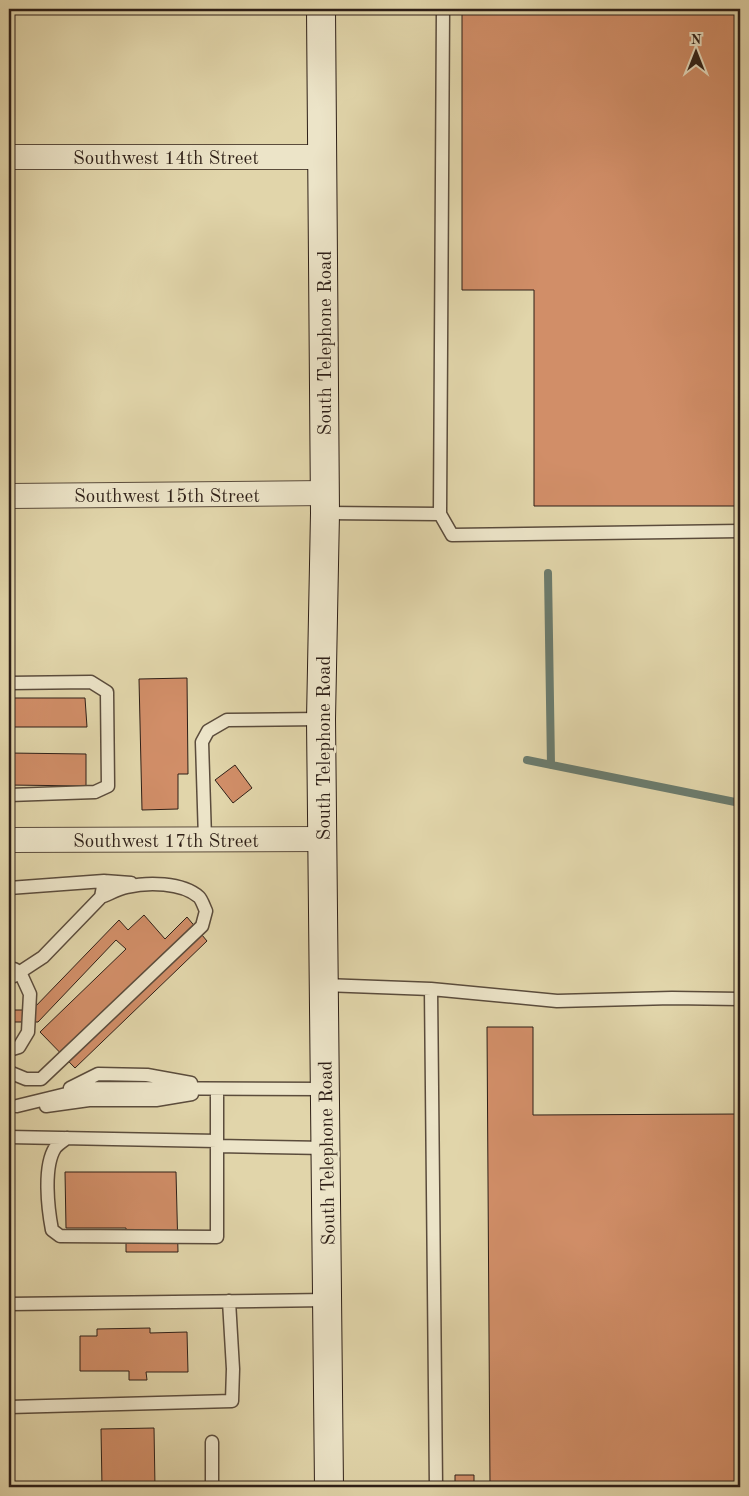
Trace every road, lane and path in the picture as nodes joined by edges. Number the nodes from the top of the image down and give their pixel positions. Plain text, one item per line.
1 (322, 9) edge
2 (444, 9) edge
3 (9, 157) edge
4 (324, 157) junction
5 (9, 496) edge
6 (325, 503) junction
7 (440, 514) junction
8 (740, 531) edge
9 (9, 683) edge
10 (321, 719) junction
11 (9, 795) edge
12 (205, 839) junction
13 (323, 839) junction
14 (9, 840) edge
15 (104, 881) junction
16 (145, 884) junction
17 (9, 888) edge
18 (101, 897) junction
19 (13, 971) edge
20 (324, 985) junction
21 (431, 989) junction
22 (740, 999) edge
23 (9, 1050) edge
24 (9, 1072) edge
25 (325, 1089) junction
26 (217, 1090) junction
27 (13, 1106) edge
28 (9, 1137) edge
29 (67, 1138) junction
30 (217, 1144) junction
31 (326, 1148) junction
32 (327, 1300) junction
33 (229, 1301) junction
34 (9, 1304) edge
35 (9, 1406) edge
36 (212, 1442) dead end
37 (212, 1487) edge
38 (329, 1487) edge
39 (436, 1487) edge

1 - 4 main road, South Telephone Road
2 - 7 lane
3 - 4 street, Southwest 14th Street
4 - 6 main road, South Telephone Road
5 - 6 street, Southwest 15th Street
6 - 7 lane
6 - 10 main road, South Telephone Road
7 - 8 lane
9 - 11 lane
10 - 12 lane
10 - 13 main road, South Telephone Road
12 - 13 street, Southwest 17th Street
12 - 14 street, Southwest 17th Street
13 - 20 main road, South Telephone Road
15 - 16 lane
15 - 17 lane
15 - 18 lane
16 - 18 lane
16 - 24 lane
18 - 19 lane
19 - 23 lane
20 - 21 lane
20 - 25 main road, South Telephone Road
21 - 22 lane
21 - 39 lane
25 - 26 lane
25 - 31 main road, South Telephone Road
26 - 27 lane
26 - 27 lane
26 - 30 lane
28 - 29 lane
29 - 30 lane
29 - 30 lane
30 - 31 lane
31 - 32 main road, South Telephone Road
32 - 33 lane
32 - 38 main road, South Telephone Road
33 - 34 lane
33 - 35 lane
36 - 37 lane

